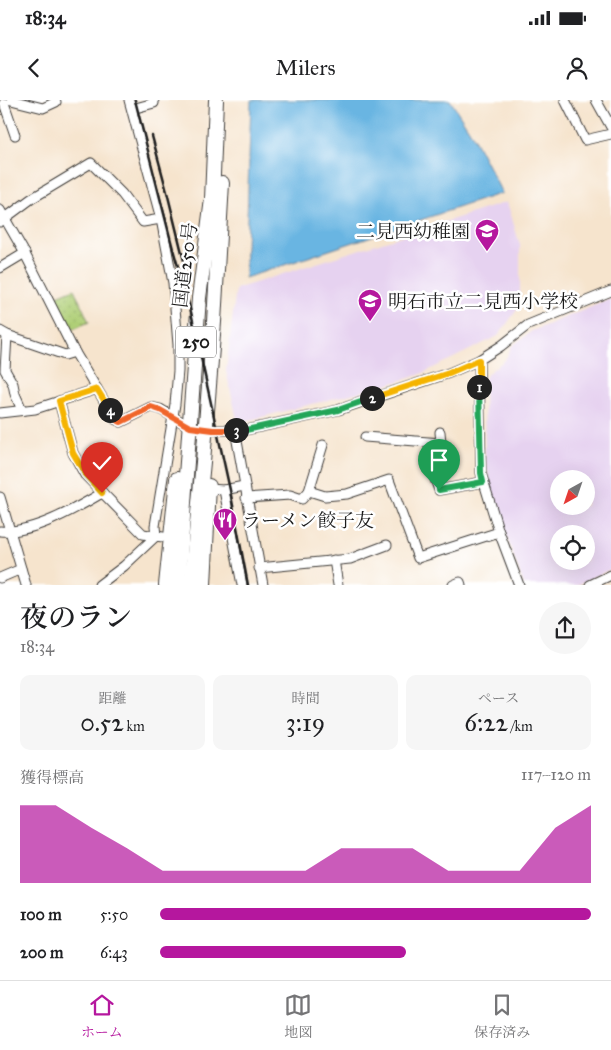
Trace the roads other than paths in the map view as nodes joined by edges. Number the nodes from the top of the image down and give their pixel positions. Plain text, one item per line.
1 (55, 100) edge
2 (153, 100) edge
3 (216, 100) edge
4 (225, 100) edge
5 (565, 100) edge
6 (596, 100) edge
7 (6, 102) edge
8 (130, 104) edge
9 (611, 127) edge
10 (611, 134) edge
11 (15, 135) dead end
12 (0, 210) edge
13 (161, 219) junction
14 (2, 220) edge
15 (25, 253) junction
16 (0, 268) edge
17 (611, 291) edge
18 (3, 333) edge
19 (75, 352) junction
20 (479, 360) junction
21 (97, 389) junction
22 (59, 401) junction
23 (22, 410) junction
24 (0, 413) edge
25 (173, 417) junction
26 (190, 427) junction
27 (205, 428) junction
28 (235, 430) junction
29 (440, 432) dead end
30 (365, 437) dead end
31 (441, 443) junction
32 (323, 445) dead end
33 (203, 462) junction
34 (483, 482) junction
35 (244, 486) junction
36 (209, 489) junction
37 (224, 490) junction
38 (309, 491) junction
39 (102, 493) junction
40 (0, 497) edge
41 (246, 498) junction
42 (0, 530) edge
43 (10, 532) junction
44 (499, 532) junction
45 (156, 536) junction
46 (170, 538) junction
47 (387, 545) dead end
48 (334, 560) junction
49 (259, 568) junction
50 (21, 569) junction
51 (611, 576) edge
52 (0, 578) edge
53 (26, 585) edge
54 (98, 585) edge
55 (166, 585) edge
56 (178, 585) edge
57 (191, 585) edge
58 (204, 585) edge
59 (242, 585) edge
60 (262, 585) edge
61 (338, 585) edge
62 (452, 585) edge
63 (461, 585) edge
64 (519, 585) edge
65 (590, 585) edge

1 - 7 street
2 - 8 street
3 - 26 highway, 国道250号 / 250
4 - 27 highway, 国道250号 / 250
5 - 10 street
6 - 9 street
7 - 11 street
8 - 13 street
12 - 14 street
13 - 14 street
13 - 25 street
14 - 15 street
15 - 16 street
15 - 19 street
17 - 20 street
18 - 19 street
18 - 23 street
19 - 21 street
20 - 28 street
20 - 34 street
21 - 22 street
21 - 25 street
22 - 23 street
22 - 39 street
23 - 24 street
25 - 26 street
25 - 45 street
26 - 27 street
26 - 46 highway, 250
26 - 56 highway, 国道250号 / 250
27 - 28 street
27 - 33 highway, 国道250号 / 250
28 - 35 street
29 - 31 street
30 - 31 street
31 - 34 street
32 - 38 street
33 - 36 highway, 250
33 - 57 highway, 国道250号 / 250
34 - 44 street
35 - 37 street
35 - 41 street
36 - 37 street
36 - 58 highway, 250
37 - 59 street
38 - 41 street
38 - 44 street
39 - 43 street
39 - 45 street
40 - 43 street
41 - 49 street
42 - 43 street
43 - 50 street
44 - 64 street
45 - 46 street
45 - 54 street
46 - 55 highway, 250
47 - 48 street
48 - 49 street
48 - 61 street
49 - 60 street
50 - 52 street
50 - 53 street
51 - 65 street
62 - 63 street

